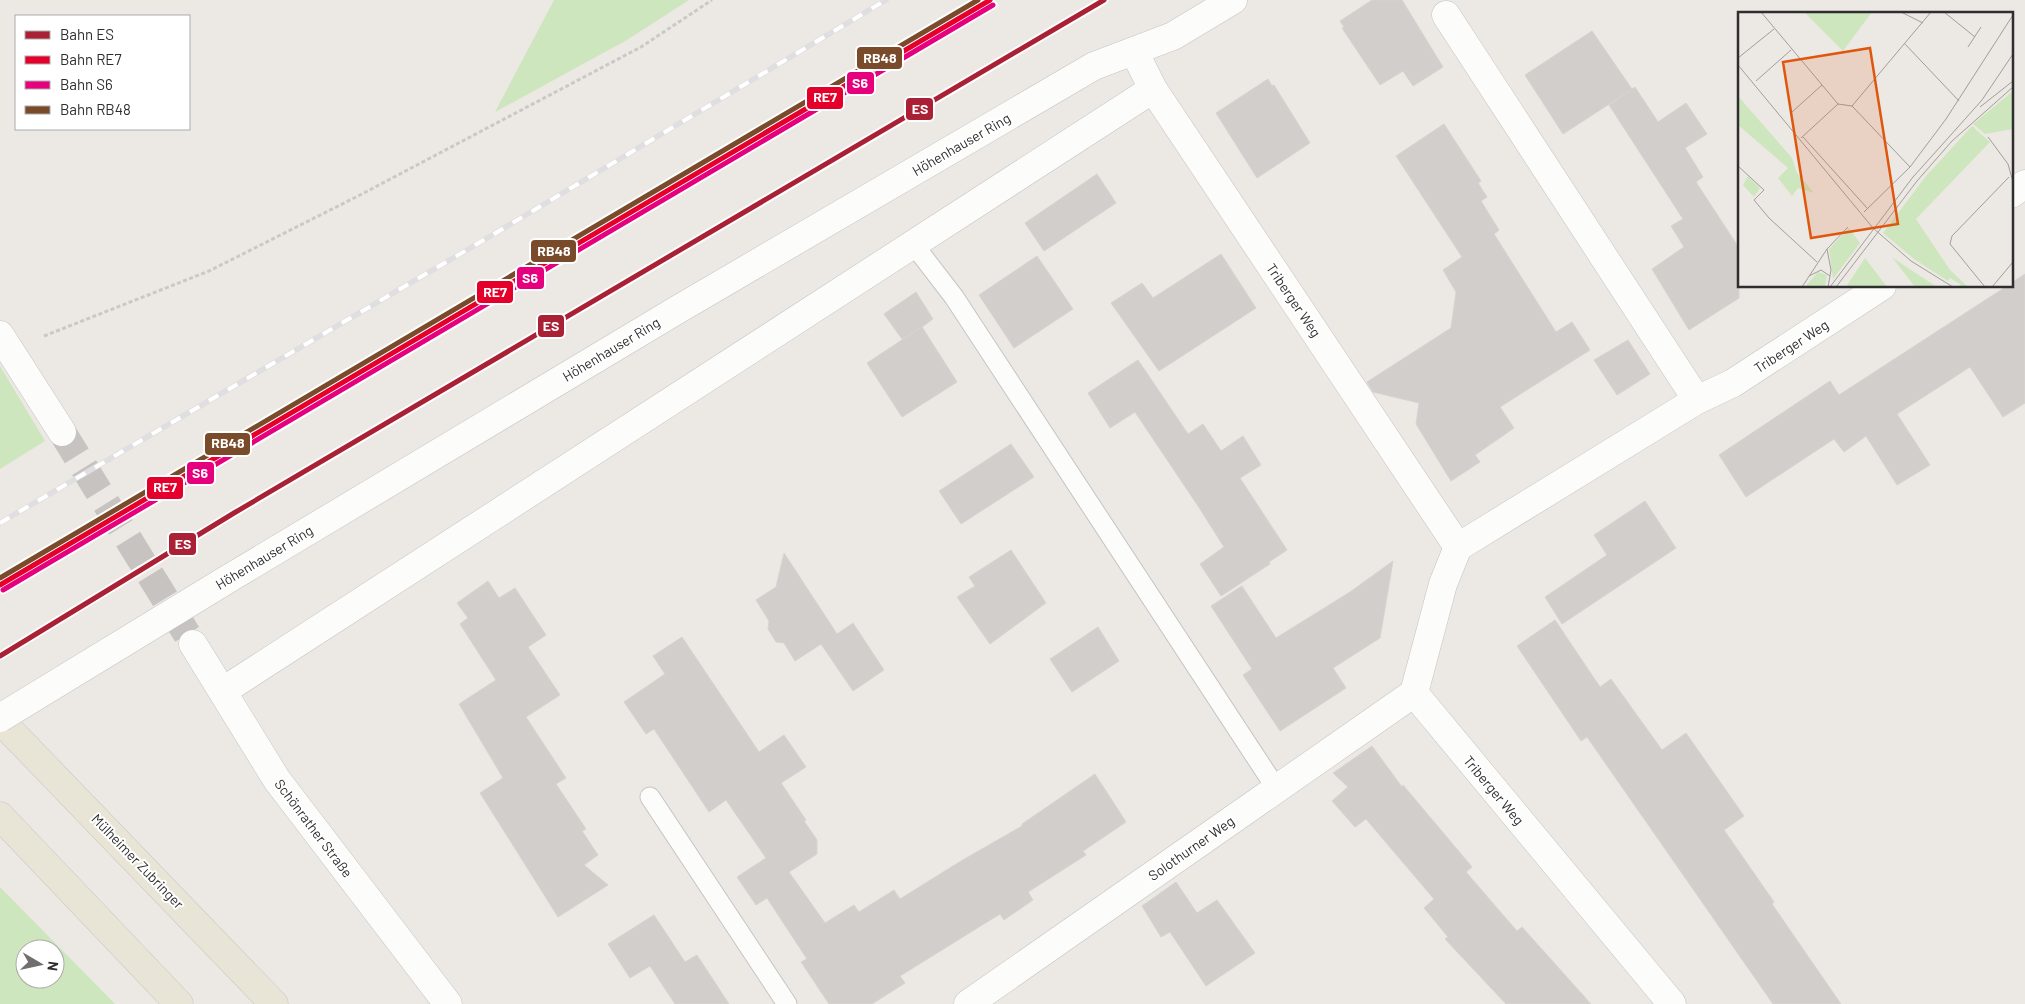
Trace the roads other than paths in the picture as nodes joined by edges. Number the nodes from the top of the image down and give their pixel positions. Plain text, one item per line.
1 (1233, 0) edge
2 (1446, 16) dead end
3 (1134, 51) junction
4 (1154, 89) junction
5 (2025, 184) edge
6 (2012, 193) edge
7 (914, 245) junction
8 (1879, 288) edge
9 (5, 342) edge
10 (1697, 400) junction
11 (62, 432) tunnel mouth
12 (1458, 547) junction
13 (193, 644) tunnel mouth
14 (222, 691) junction
15 (1414, 693) junction
16 (0, 719) edge
17 (1276, 788) junction
18 (650, 797) dead end
19 (0, 816) edge
20 (179, 1004) edge
21 (274, 1004) edge
22 (448, 1004) edge
23 (786, 1004) edge
24 (968, 1004) edge
25 (1672, 1004) edge

1 - 3 street, Höhenhauser Ring
2 - 10 street
3 - 4 street, Triberger Weg
3 - 16 street, Höhenhauser Ring, bridge
4 - 7 street
4 - 12 street, Triberger Weg
5 - 6 street
7 - 14 street
7 - 17 lane
8 - 10 street, Triberger Weg
9 - 11 street
10 - 12 street, Triberger Weg
12 - 15 street
13 - 14 street, Schönrather Straße
14 - 22 street, Schönrather Straße
15 - 17 street, Solothurner Weg
15 - 25 street, Triberger Weg
16 - 21 main road, Mülheimer Zubringer
17 - 24 street, Solothurner Weg
18 - 23 lane
19 - 20 main road

